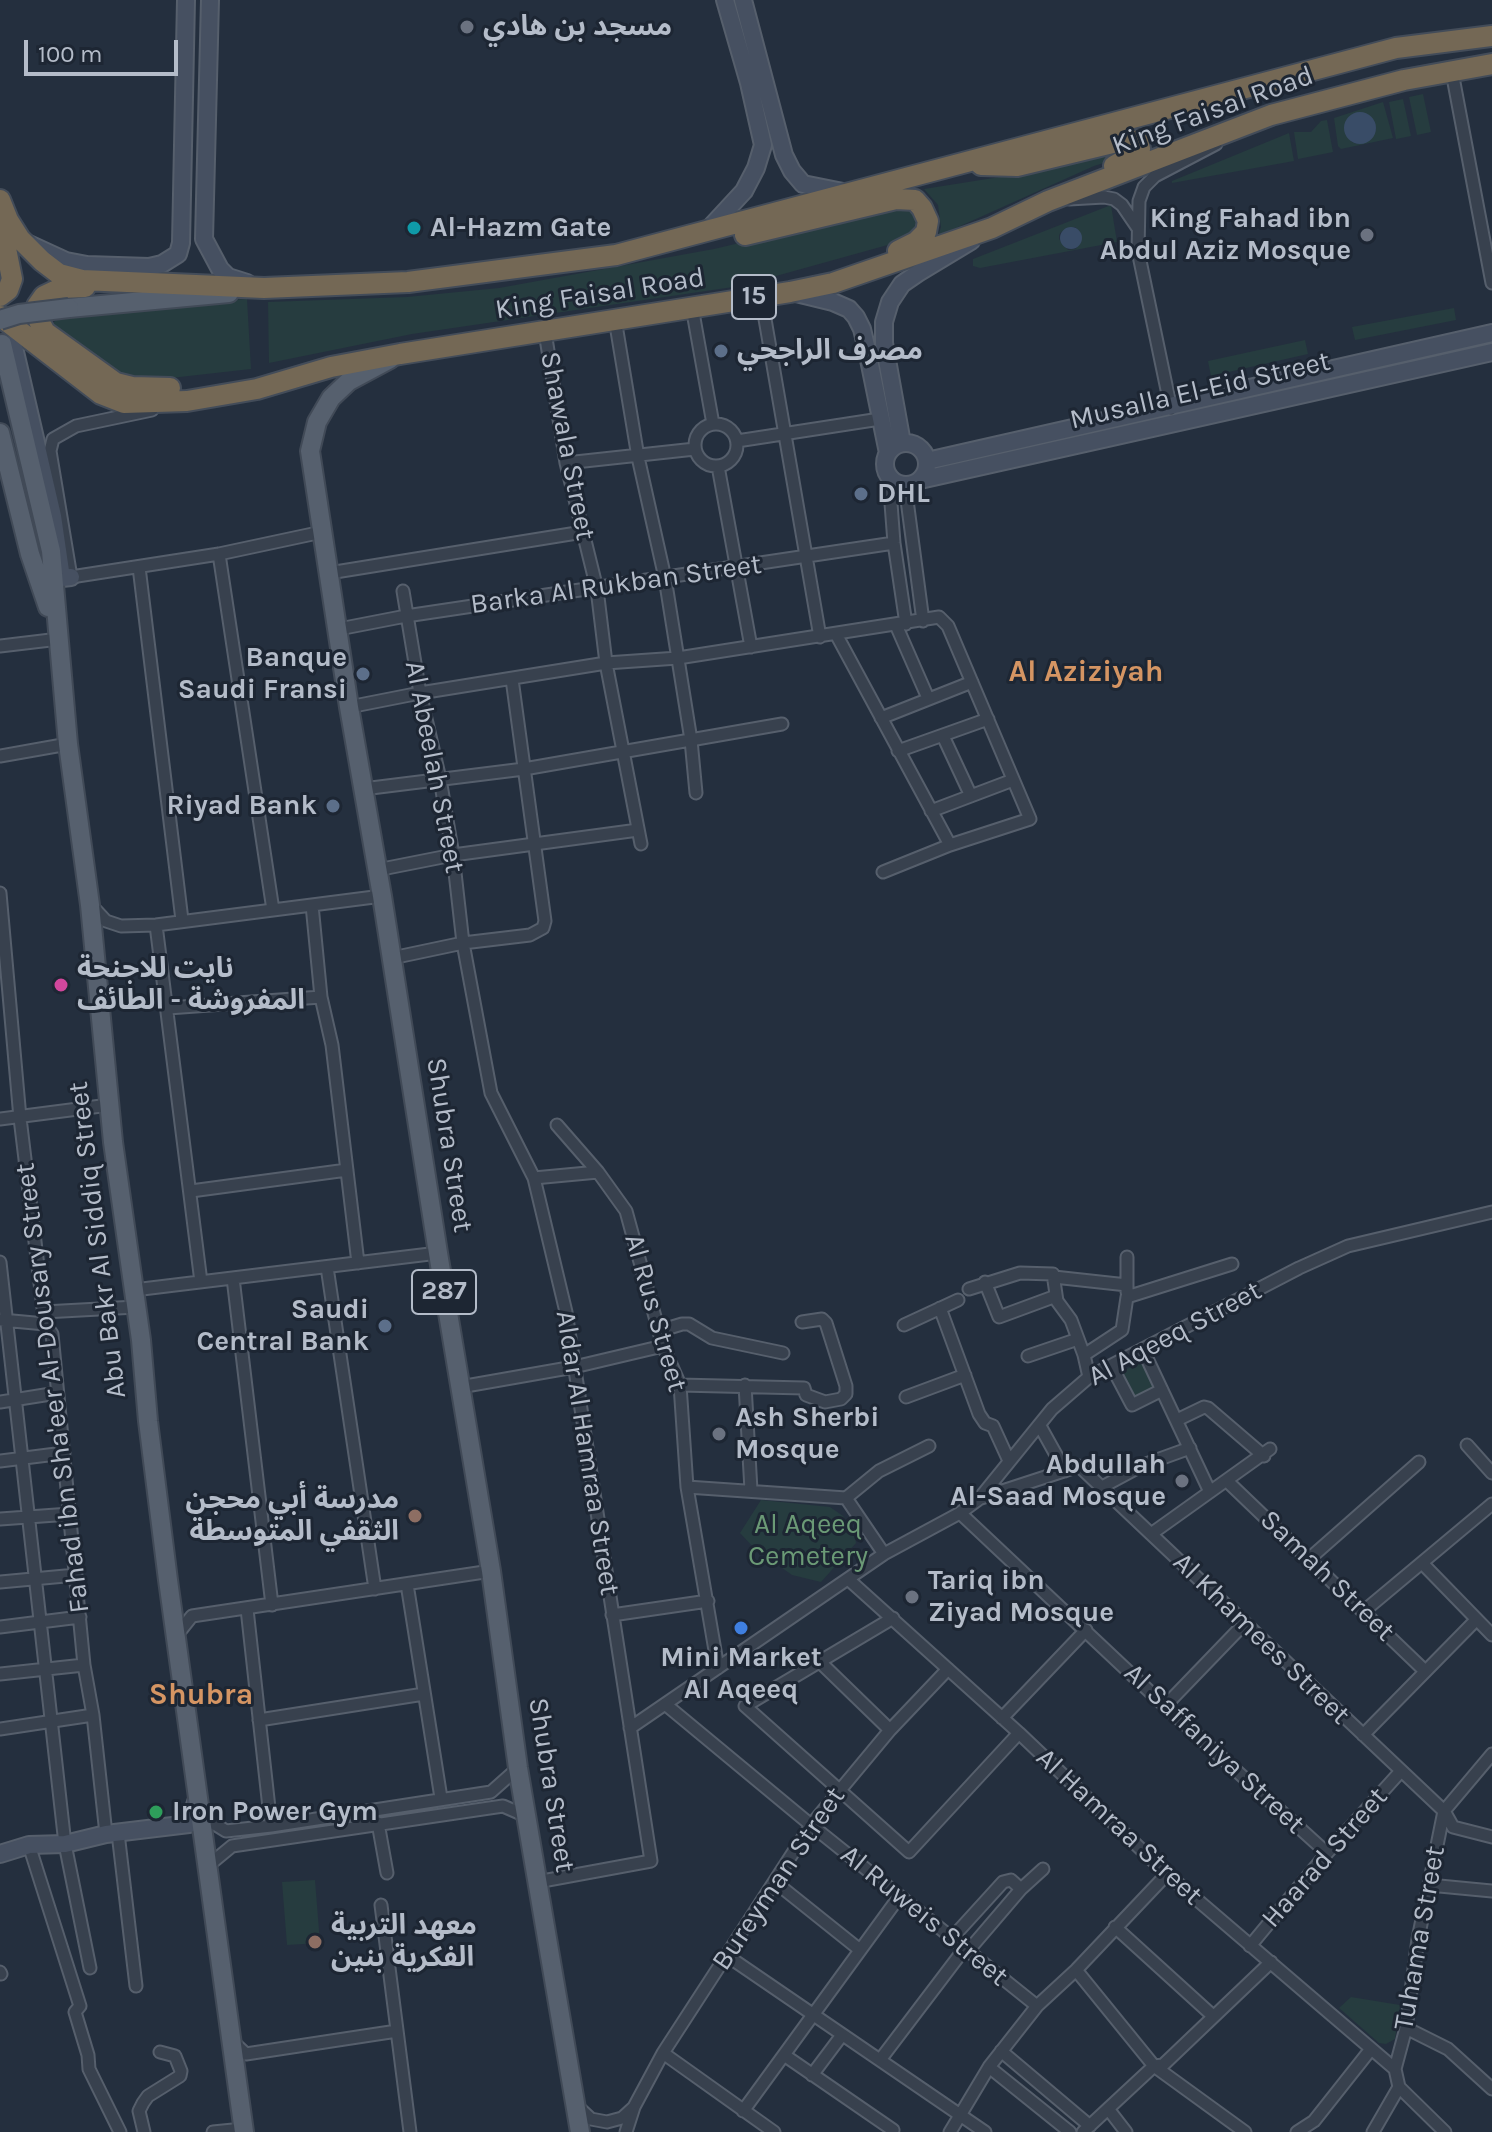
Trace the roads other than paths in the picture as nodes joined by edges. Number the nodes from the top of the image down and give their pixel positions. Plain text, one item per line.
1 (186, 0) edge
2 (210, 0) edge
3 (725, 0) edge
4 (743, 0) edge
5 (1492, 36) edge
6 (1492, 64) edge
7 (1325, 67) junction
8 (1452, 72) junction
9 (1281, 112) junction
10 (1253, 123) junction
11 (961, 164) junction
12 (849, 193) junction
13 (1057, 198) junction
14 (0, 200) edge
15 (0, 218) edge
16 (992, 228) junction
17 (1137, 228) junction
18 (706, 232) junction
19 (20, 239) junction
20 (616, 255) junction
21 (141, 283) junction
22 (833, 283) junction
23 (1492, 283) edge
24 (264, 288) junction
25 (790, 292) junction
26 (0, 296) edge
27 (761, 296) junction
28 (692, 307) junction
29 (615, 319) junction
30 (6, 330) edge
31 (545, 332) junction
32 (1492, 333) edge
33 (1492, 352) edge
34 (400, 354) junction
35 (253, 389) junction
36 (187, 401) junction
37 (1171, 407) junction
38 (880, 419) junction
39 (713, 424) junction
40 (1167, 425) junction
41 (0, 433) edge
42 (784, 435) junction
43 (737, 441) junction
44 (902, 443) junction
45 (695, 449) junction
46 (888, 453) junction
47 (638, 457) junction
48 (927, 461) junction
49 (566, 463) junction
50 (718, 466) junction
51 (905, 481) junction
52 (322, 532) junction
53 (583, 532) junction
54 (894, 543) junction
55 (219, 554) junction
56 (807, 557) junction
57 (139, 567) junction
58 (737, 567) junction
59 (329, 573) junction
60 (71, 577) junction
61 (665, 578) junction
62 (597, 589) junction
63 (403, 591) dead end
64 (406, 616) junction
65 (923, 621) junction
66 (901, 625) junction
67 (339, 629) junction
68 (836, 634) junction
69 (820, 637) junction
70 (59, 639) junction
71 (0, 646) edge
72 (751, 647) junction
73 (678, 658) junction
74 (606, 663) junction
75 (512, 679) junction
76 (972, 682) junction
77 (420, 693) junction
78 (928, 698) junction
79 (349, 707) junction
80 (881, 718) junction
81 (988, 719) junction
82 (782, 724) dead end
83 (943, 736) junction
84 (691, 740) junction
85 (68, 744) junction
86 (625, 751) junction
87 (898, 751) junction
88 (0, 756) edge
89 (524, 769) junction
90 (440, 779) junction
91 (1013, 780) junction
92 (363, 789) junction
93 (696, 793) dead end
94 (971, 796) junction
95 (931, 811) junction
96 (638, 830) junction
97 (641, 844) dead end
98 (950, 845) junction
99 (534, 846) junction
100 (453, 855) junction
101 (377, 870) junction
102 (883, 872) dead end
103 (0, 893) edge
104 (382, 896) junction
105 (90, 905) junction
106 (312, 905) junction
107 (273, 910) junction
108 (182, 920) junction
109 (156, 925) junction
110 (463, 943) junction
111 (392, 958) junction
112 (321, 997) junction
113 (168, 1008) junction
114 (109, 1105) junction
115 (20, 1118) junction
116 (0, 1119) edge
117 (557, 1125) dead end
118 (347, 1170) junction
119 (598, 1172) junction
120 (534, 1178) junction
121 (191, 1191) junction
122 (1492, 1212) edge
123 (438, 1253) junction
124 (1127, 1257) dead end
125 (0, 1262) edge
126 (358, 1263) junction
127 (1232, 1264) dead end
128 (327, 1267) junction
129 (1054, 1277) junction
130 (233, 1278) junction
131 (201, 1282) junction
132 (985, 1282) junction
133 (969, 1289) dead end
134 (1127, 1291) junction
135 (1056, 1296) junction
136 (135, 1299) junction
137 (958, 1300) dead end
138 (940, 1308) junction
139 (45, 1318) junction
140 (4, 1320) edge
141 (802, 1322) dead end
142 (904, 1325) dead end
143 (659, 1331) junction
144 (1078, 1339) junction
145 (663, 1346) junction
146 (1143, 1350) junction
147 (783, 1353) dead end
148 (1084, 1355) junction
149 (1028, 1356) dead end
150 (574, 1367) junction
151 (1112, 1367) junction
152 (965, 1375) junction
153 (1089, 1377) junction
154 (680, 1385) junction
155 (745, 1385) junction
156 (460, 1387) junction
157 (1162, 1390) junction
158 (57, 1393) junction
159 (906, 1397) dead end
160 (16, 1400) junction
161 (0, 1402) edge
162 (1177, 1420) junction
163 (1040, 1426) junction
164 (1467, 1445) dead end
165 (929, 1446) dead end
166 (1190, 1448) junction
167 (64, 1453) junction
168 (23, 1458) junction
169 (0, 1461) edge
170 (1009, 1461) junction
171 (1419, 1462) dead end
172 (1065, 1471) junction
173 (1492, 1473) edge
174 (1227, 1481) junction
175 (687, 1487) junction
176 (1102, 1487) junction
177 (751, 1490) junction
178 (1210, 1492) junction
179 (846, 1498) junction
180 (979, 1499) junction
181 (1492, 1504) edge
182 (960, 1513) junction
183 (70, 1514) junction
184 (29, 1516) junction
185 (0, 1519) edge
186 (1151, 1534) junction
187 (884, 1554) junction
188 (1309, 1559) junction
189 (1422, 1563) junction
190 (491, 1571) junction
191 (76, 1575) junction
192 (35, 1578) junction
193 (848, 1579) junction
194 (0, 1582) edge
195 (407, 1584) junction
196 (375, 1589) junction
197 (708, 1601) junction
198 (272, 1605) junction
199 (247, 1609) junction
200 (1364, 1611) junction
201 (612, 1615) junction
202 (80, 1617) junction
203 (893, 1618) junction
204 (1476, 1620) junction
205 (40, 1622) junction
206 (1245, 1623) junction
207 (0, 1627) edge
208 (1086, 1630) junction
209 (1492, 1635) edge
210 (176, 1636) junction
211 (821, 1663) junction
212 (84, 1665) junction
213 (44, 1668) junction
214 (718, 1668) junction
215 (948, 1669) junction
216 (1425, 1671) junction
217 (0, 1674) edge
218 (424, 1694) junction
219 (665, 1704) junction
220 (1165, 1706) junction
221 (93, 1715) junction
222 (1002, 1718) junction
223 (259, 1720) junction
224 (52, 1721) junction
225 (630, 1728) junction
226 (0, 1729) edge
227 (890, 1730) junction
228 (1019, 1733) junction
229 (1363, 1735) junction
230 (1492, 1754) edge
231 (518, 1768) junction
232 (1401, 1771) junction
233 (839, 1790) junction
234 (441, 1798) junction
235 (199, 1806) junction
236 (1444, 1811) junction
237 (526, 1816) junction
238 (378, 1823) junction
239 (811, 1825) junction
240 (271, 1826) junction
241 (112, 1833) junction
242 (1492, 1837) edge
243 (65, 1844) junction
244 (29, 1845) junction
245 (1327, 1853) junction
246 (0, 1854) edge
247 (209, 1865) junction
248 (1043, 1869) dead end
249 (387, 1873) dead end
250 (1167, 1874) junction
251 (537, 1882) junction
252 (775, 1882) junction
253 (1429, 1885) junction
254 (1021, 1889) junction
255 (1492, 1891) edge
256 (899, 1897) junction
257 (381, 1905) dead end
258 (1115, 1927) junction
259 (952, 1938) junction
260 (1250, 1946) junction
261 (860, 1950) junction
262 (966, 1950) junction
263 (726, 1955) junction
264 (1271, 1962) junction
265 (90, 1968) dead end
266 (1076, 1970) junction
267 (136, 1986) dead end
268 (1037, 2006) junction
269 (813, 2016) junction
270 (1213, 2016) junction
271 (1406, 2028) junction
272 (397, 2031) junction
273 (842, 2035) junction
274 (232, 2040) junction
275 (1371, 2049) junction
276 (1001, 2051) junction
277 (160, 2052) dead end
278 (663, 2053) junction
279 (784, 2055) junction
280 (880, 2060) junction
281 (1154, 2066) junction
282 (989, 2067) junction
283 (1395, 2069) junction
284 (812, 2075) junction
285 (1399, 2087) junction
286 (1492, 2089) edge
287 (572, 2095) junction
288 (634, 2107) junction
289 (1109, 2110) junction
290 (743, 2111) junction
291 (961, 2116) junction
292 (1086, 2129) edge
293 (244, 2130) edge
294 (120, 2132) edge
295 (144, 2132) edge
296 (213, 2132) edge
297 (410, 2132) edge
298 (580, 2132) edge
299 (626, 2132) edge
300 (774, 2132) edge
301 (892, 2132) edge
302 (950, 2132) edge
303 (985, 2132) edge
304 (1070, 2132) edge
305 (1126, 2132) edge
306 (1245, 2132) edge
307 (1297, 2132) edge
308 (1373, 2132) edge
309 (1445, 2132) edge

1 - 19 street
2 - 24 street
3 - 18 street
4 - 12 street
5 - 7 highway, King Faisal Road
6 - 8 highway, King Faisal Road / 15
7 - 9 highway
7 - 11 highway, King Faisal Road
8 - 9 highway, King Faisal Road / 15
8 - 23 street
9 - 10 highway, King Faisal Road / 15
10 - 13 highway, King Faisal Road / 15
10 - 17 street
11 - 12 highway, King Faisal Road
11 - 13 highway
12 - 18 highway, King Faisal Road
13 - 16 highway, King Faisal Road / 15
13 - 17 street
14 - 19 highway
15 - 26 highway
16 - 22 highway, King Faisal Road / 15
16 - 44 street
17 - 37 street
18 - 20 highway, King Faisal Road
19 - 21 highway
20 - 22 highway
20 - 24 highway, King Faisal Road
21 - 24 highway, King Faisal Road
21 - 35 highway
22 - 25 highway, King Faisal Road / 15
24 - 30 main road, bridge
25 - 27 highway, King Faisal Road / 15
25 - 38 street
27 - 28 highway, King Faisal Road / 15
27 - 42 street
28 - 29 highway, King Faisal Road / 15
28 - 39 street
29 - 31 highway, King Faisal Road / 15
29 - 47 street
30 - 36 highway, King Faisal Road / 15
30 - 60 street
30 - 70 main road, Abu Bakr Al Siddiq Street
31 - 34 highway, King Faisal Road / 15
31 - 49 street, Shawala Street
32 - 37 street, Musalla El-Eid Street
33 - 40 street, Musalla El-Eid Street
34 - 35 highway, King Faisal Road / 15
34 - 52 main road, Shubra Street / 287
35 - 36 highway, King Faisal Road / 15
36 - 60 street
37 - 40 street
37 - 48 street, Musalla El-Eid Street
38 - 42 street
38 - 46 street
39 - 43 street
39 - 45 street
40 - 51 street, Musalla El-Eid Street
41 - 70 main road
42 - 43 street
42 - 56 street
43 - 50 street
44 - 46 street
44 - 48 street
45 - 47 street
45 - 50 street
46 - 51 street
47 - 49 street
47 - 61 street
48 - 51 street
49 - 53 street, Shawala Street
50 - 58 street
51 - 54 street
51 - 65 street
52 - 55 street
52 - 59 main road, Shubra Street / 287
53 - 59 street
53 - 62 street, Shawala Street
54 - 56 street, Barka Al Rukban Street
54 - 66 street
55 - 57 street
55 - 107 street
56 - 58 street, Barka Al Rukban Street
56 - 69 street
57 - 60 street
57 - 108 street
58 - 61 street, Barka Al Rukban Street
58 - 72 street
59 - 67 main road, Shubra Street / 287
61 - 62 street, Barka Al Rukban Street
61 - 73 street
62 - 64 street, Barka Al Rukban Street
62 - 74 street, Shawala Street
63 - 64 street, Al Abeelah Street
64 - 67 street, Barka Al Rukban Street
64 - 77 street, Al Abeelah Street
65 - 66 street
65 - 76 street
66 - 68 street
66 - 78 street
67 - 79 main road, Shubra Street / 287
68 - 69 street
68 - 80 street
69 - 72 street
70 - 71 street
70 - 85 main road, Abu Bakr Al Siddiq Street
72 - 73 street
73 - 74 street
73 - 84 street
74 - 75 street
74 - 86 street, Shawala Street
75 - 77 street
75 - 89 street
76 - 78 street
76 - 81 street
77 - 79 street
77 - 90 street, Al Abeelah Street
78 - 80 street
79 - 92 main road, Shubra Street / 287
80 - 87 street
81 - 83 street
81 - 91 street
82 - 84 street
83 - 87 street
83 - 94 street
84 - 86 street
84 - 93 street
85 - 88 street
85 - 105 main road, Abu Bakr Al Siddiq Street
86 - 89 street
86 - 96 street, Shawala Street
87 - 95 street
89 - 90 street
89 - 99 street
90 - 92 street
90 - 100 street, Al Abeelah Street
91 - 94 street
91 - 98 street
92 - 101 main road, Shubra Street / 287
94 - 95 street
95 - 98 street
96 - 97 street, Shawala Street
96 - 99 street
98 - 102 street
99 - 100 street
99 - 110 street
100 - 101 street
100 - 110 street, Al Abeelah Street
101 - 104 main road, Shubra Street / 287
103 - 115 street, Fahad ibn Sha'eer Al-Dousary Street
104 - 106 street
104 - 111 main road, Shubra Street / 287
105 - 109 street
105 - 114 main road, Abu Bakr Al Siddiq Street
106 - 107 street
106 - 112 street
107 - 108 street
108 - 109 street
109 - 113 street
110 - 111 street
110 - 120 street, Aldar Al Hamraa Street
111 - 123 main road, Shubra Street / 287
112 - 113 street
112 - 118 street
113 - 121 street
114 - 115 street
114 - 136 main road, Abu Bakr Al Siddiq Street
115 - 116 street
115 - 139 street, Fahad ibn Sha'eer Al-Dousary Street
117 - 119 street, Al Rus Street
118 - 121 street
118 - 126 street
119 - 120 street
119 - 143 street, Al Rus Street
120 - 150 street, Aldar Al Hamraa Street
121 - 131 street
122 - 146 street, Al Aqeeq Street
123 - 126 street
123 - 156 main road, Shubra Street / 287
124 - 134 street
125 - 140 street
126 - 128 street
127 - 134 street
128 - 130 street
128 - 196 street
129 - 132 street
129 - 134 street
129 - 135 street
130 - 131 street
130 - 198 street
131 - 136 street
132 - 133 street
132 - 135 street
134 - 148 street
135 - 144 street
136 - 139 street
136 - 210 main road, Abu Bakr Al Siddiq Street
137 - 138 street
138 - 142 street
138 - 152 street
139 - 140 street
139 - 158 street, Fahad ibn Sha'eer Al-Dousary Street
140 - 160 street
141 - 155 street
143 - 145 street, Al Rus Street
143 - 147 street
144 - 148 street
144 - 149 street
145 - 150 street
145 - 154 street, Al Rus Street
146 - 151 street, Al Aqeeq Street
146 - 157 street
148 - 153 street
150 - 156 street
150 - 201 street, Aldar Al Hamraa Street
151 - 153 street, Al Aqeeq Street
151 - 157 street
152 - 159 street
152 - 170 street
153 - 163 street, Al Aqeeq Street
154 - 155 street
154 - 175 street, Al Rus Street
155 - 177 street
156 - 190 main road, Shubra Street / 287
157 - 162 street
158 - 160 street
158 - 167 street, Fahad ibn Sha'eer Al-Dousary Street
160 - 161 street
160 - 168 street
162 - 166 street
162 - 174 street
163 - 170 street, Al Aqeeq Street
163 - 172 street
164 - 173 street
165 - 179 street
166 - 176 street
166 - 178 street
167 - 168 street
167 - 183 street, Fahad ibn Sha'eer Al-Dousary Street
168 - 169 street
168 - 184 street
170 - 180 street, Al Aqeeq Street
171 - 188 street
172 - 176 street, Al Khamees Street
172 - 180 street
174 - 178 street
174 - 188 street, Samah Street
175 - 177 street
175 - 197 street, Al Rus Street
176 - 186 street, Al Khamees Street
177 - 179 street
178 - 186 street
179 - 187 street
180 - 182 street, Al Aqeeq Street
181 - 189 street
182 - 187 street, Al Aqeeq Street
182 - 208 street, Al Saffaniya Street
183 - 184 street
183 - 191 street, Fahad ibn Sha'eer Al-Dousary Street
184 - 185 street
184 - 192 street
186 - 206 street, Al Khamees Street
187 - 193 street, Al Aqeeq Street
188 - 200 street, Samah Street
189 - 200 street
189 - 204 street
190 - 195 street
190 - 231 main road, Shubra Street / 287
191 - 192 street
191 - 202 street, Fahad ibn Sha'eer Al-Dousary Street
192 - 194 street
192 - 205 street
193 - 203 street, Al Hamraa Street
193 - 214 street, Al Aqeeq Street
195 - 196 street
195 - 218 street
196 - 198 street
197 - 201 street
197 - 214 street, Al Rus Street
198 - 199 street
199 - 210 street
199 - 223 street
200 - 216 street, Samah Street
201 - 225 street, Aldar Al Hamraa Street
202 - 205 street
202 - 212 street, Fahad ibn Sha'eer Al-Dousary Street
203 - 211 street
203 - 215 street, Al Hamraa Street
204 - 209 street
204 - 216 street
205 - 207 street
205 - 213 street
206 - 220 street
206 - 229 street, Al Khamees Street
208 - 220 street, Al Saffaniya Street
208 - 222 street
210 - 235 main road, Abu Bakr Al Siddiq Street
211 - 227 street
211 - 233 street
212 - 213 street
212 - 221 street, Fahad ibn Sha'eer Al-Dousary Street
213 - 217 street
213 - 224 street
214 - 219 street, Al Aqeeq Street
215 - 222 street, Al Hamraa Street
215 - 227 street, Bureyman Street
216 - 229 street
218 - 223 street
218 - 234 street
219 - 225 street, Al Aqeeq Street
219 - 239 street, Al Ruweis Street
220 - 245 street, Al Saffaniya Street
221 - 224 street
221 - 241 street, Fahad ibn Sha'eer Al-Dousary Street
222 - 228 street, Al Hamraa Street
223 - 240 street
224 - 226 street
224 - 243 street
225 - 251 street, Aldar Al Hamraa Street
227 - 233 street, Bureyman Street
228 - 233 street
228 - 250 street, Al Hamraa Street
229 - 232 street, Al Khamees Street
230 - 236 street, Tuhama Street
231 - 234 street
231 - 237 main road, Shubra Street / 287
232 - 236 street, Al Khamees Street
232 - 245 street, Haarad Street
233 - 239 street, Bureyman Street
234 - 240 street
235 - 240 street
235 - 241 street
235 - 247 main road, Abu Bakr Al Siddiq Street
236 - 242 street, Al Khamees Street
236 - 253 street, Tuhama Street
237 - 238 street
237 - 251 main road, Shubra Street / 287
238 - 247 street
238 - 249 street
239 - 252 street, Bureyman Street
239 - 256 street, Al Ruweis Street
241 - 243 street
241 - 267 street, Fahad ibn Sha'eer Al-Dousary Street
243 - 244 street
243 - 265 street
244 - 246 street
244 - 294 street
245 - 260 street, Haarad Street
247 - 274 main road, Abu Bakr Al Siddiq Street
248 - 254 street
250 - 258 street
250 - 260 street, Al Hamraa Street
251 - 287 main road, Shubra Street / 287
252 - 261 street
252 - 263 street, Bureyman Street
253 - 255 street
253 - 271 street, Tuhama Street
254 - 259 street
254 - 262 street
256 - 259 street, Al Ruweis Street
256 - 261 street
257 - 272 street
258 - 266 street
258 - 270 street
259 - 262 street, Al Ruweis Street
260 - 264 street, Al Hamraa Street
261 - 269 street
262 - 268 street, Al Ruweis Street
262 - 280 street
263 - 269 street
263 - 278 street, Bureyman Street
264 - 270 street
264 - 275 street, Al Hamraa Street
266 - 268 street
266 - 281 street
268 - 276 street
269 - 273 street
269 - 279 street
270 - 281 street
271 - 283 street, Tuhama Street
271 - 286 street
272 - 274 street
272 - 297 street
273 - 280 street
273 - 284 street
274 - 293 main road, Abu Bakr Al Siddiq Street
275 - 283 street, Al Hamraa Street
275 - 307 street
276 - 282 street
276 - 292 street
277 - 295 street
278 - 288 street, Bureyman Street
278 - 290 street
279 - 284 street
279 - 290 street
280 - 291 street
281 - 289 street
281 - 306 street
282 - 291 street
282 - 304 street
283 - 285 street, Tuhama Street
284 - 301 street
285 - 308 street
285 - 309 street
287 - 288 street
287 - 298 main road, Shubra Street / 287
288 - 299 street, Bureyman Street
289 - 292 street
289 - 305 street
290 - 300 street
291 - 302 street
291 - 303 street
293 - 296 street

